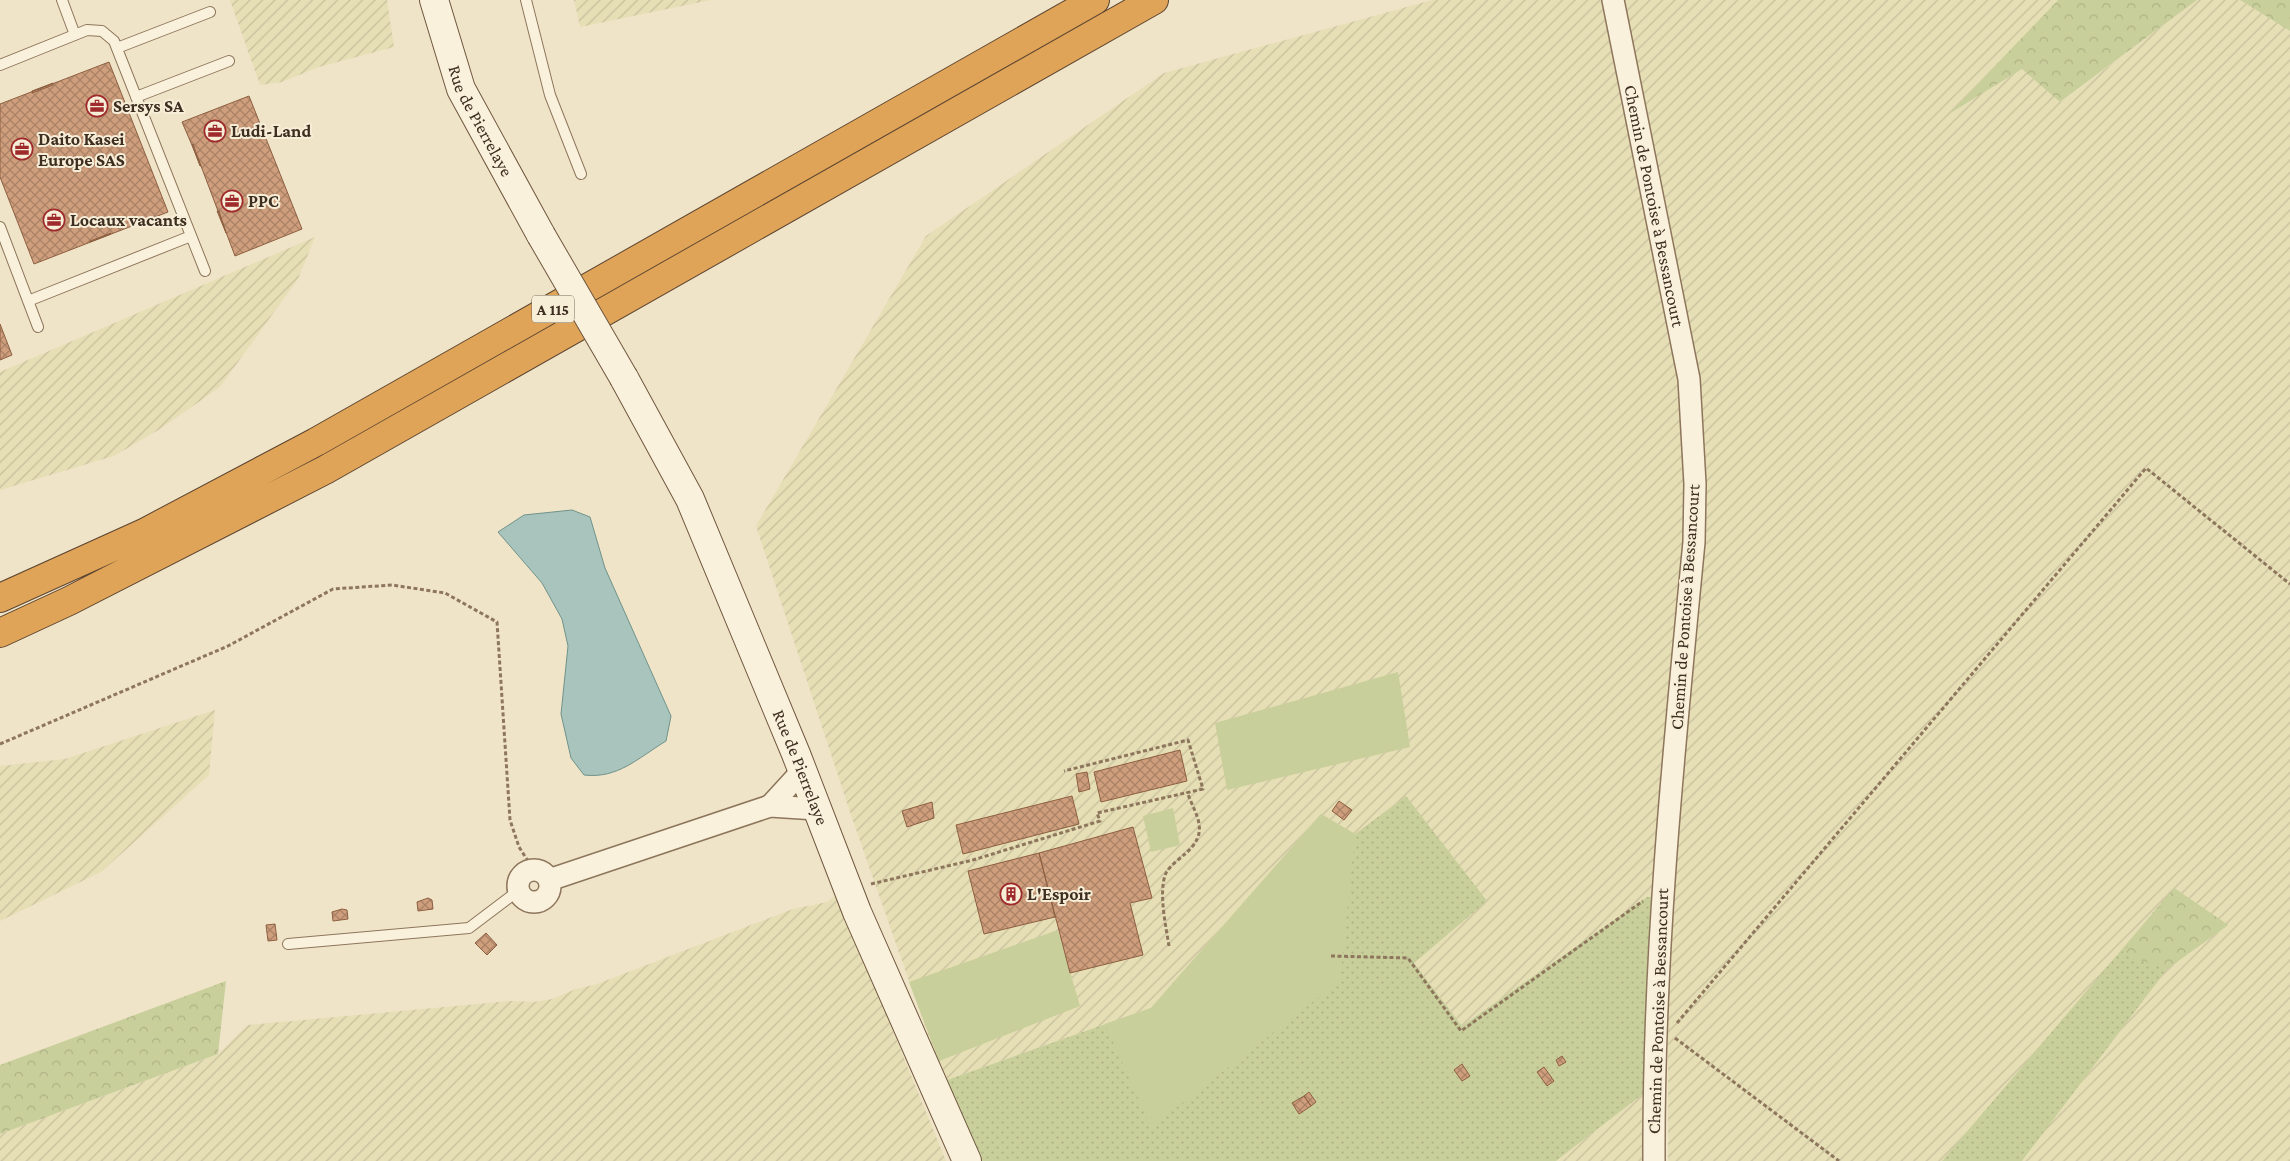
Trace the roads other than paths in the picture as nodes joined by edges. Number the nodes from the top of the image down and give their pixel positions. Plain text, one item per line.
1 (62, 0) edge
2 (434, 0) edge
3 (526, 0) edge
4 (1095, 0) edge
5 (1154, 0) edge
6 (1613, 0) edge
7 (210, 12) dead end
8 (75, 35) junction
9 (117, 48) junction
10 (229, 61) dead end
11 (0, 65) edge
12 (136, 97) junction
13 (581, 174) dead end
14 (0, 228) edge
15 (191, 236) junction
16 (205, 271) dead end
17 (28, 302) junction
18 (38, 327) dead end
19 (0, 598) edge
20 (0, 633) edge
21 (802, 771) junction
22 (770, 806) junction
23 (816, 809) junction
24 (541, 875) junction
25 (518, 891) junction
26 (288, 944) dead end
27 (967, 1161) edge
28 (1654, 1161) edge

1 - 8 lane
2 - 21 main road, Rue de Pierrelaye, bridge
3 - 13 lane
4 - 19 highway, A 115
5 - 20 highway, A 115
6 - 28 street, Chemin de Pontoise à Bessancourt
7 - 9 lane
8 - 9 lane
8 - 11 lane
9 - 12 lane
10 - 12 lane
12 - 15 lane
14 - 17 lane
15 - 16 lane
15 - 17 lane
17 - 18 lane
21 - 22 street
21 - 23 main road, Rue de Pierrelaye
22 - 23 street
22 - 24 street
23 - 27 main road, Rue de Pierrelaye
24 - 25 street
24 - 25 street
25 - 26 lane

